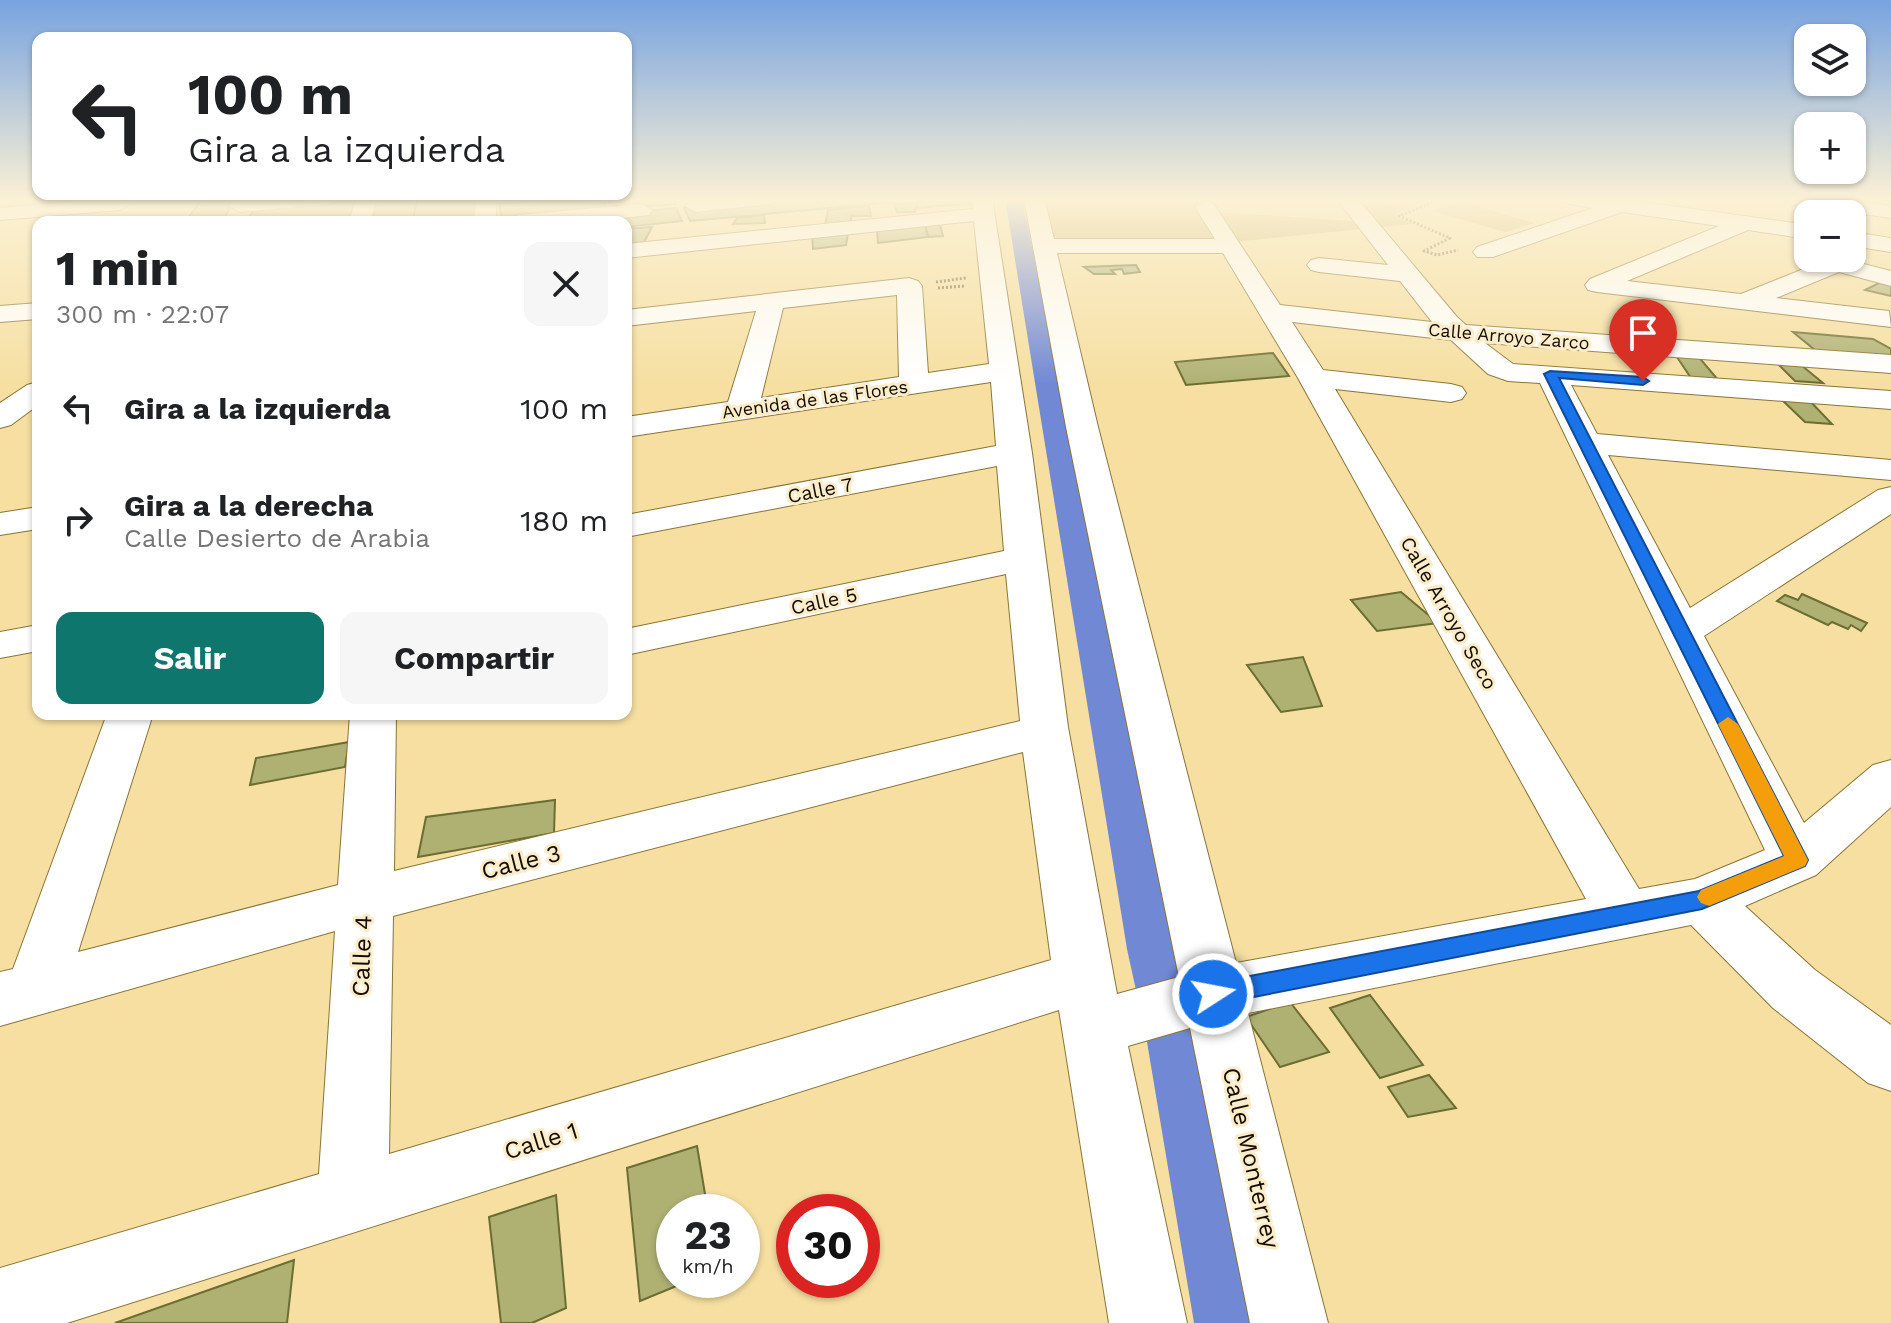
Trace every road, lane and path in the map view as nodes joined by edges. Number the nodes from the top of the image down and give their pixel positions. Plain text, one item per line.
1 (634, 260) edge
2 (989, 260) edge
3 (1048, 260) edge
4 (1238, 260) edge
5 (1394, 260) edge
6 (1658, 260) edge
7 (1319, 265) dead end
8 (1866, 268) edge
9 (1818, 272) edge
10 (1405, 274) junction
11 (632, 277) dead end
12 (1891, 279) edge
13 (991, 280) junction
14 (909, 286) junction
15 (1782, 287) junction
16 (772, 302) junction
17 (1743, 302) junction
18 (32, 311) edge
19 (1271, 312) junction
20 (0, 314) edge
21 (632, 317) edge
22 (1890, 319) edge
23 (1462, 333) junction
24 (1891, 364) edge
25 (1003, 371) junction
26 (1550, 374) junction
27 (1313, 378) junction
28 (914, 384) junction
29 (1451, 393) dead end
30 (32, 395) edge
31 (1891, 400) edge
32 (742, 409) junction
33 (0, 418) edge
34 (632, 426) edge
35 (1587, 443) junction
36 (1676, 449) junction
37 (1015, 453) junction
38 (1891, 470) edge
39 (1609, 490) junction
40 (1891, 498) edge
41 (32, 519) edge
42 (0, 524) edge
43 (632, 525) edge
44 (1022, 559) junction
45 (1681, 632) junction
46 (32, 639) edge
47 (632, 641) edge
48 (0, 645) edge
49 (128, 720) edge
50 (373, 720) edge
51 (1044, 731) junction
52 (1891, 778) edge
53 (1797, 860) junction
54 (1702, 900) junction
55 (363, 901) junction
56 (1625, 916) junction
57 (18, 995) edge
58 (1208, 995) junction
59 (1094, 1010) junction
60 (1891, 1062) edge
61 (353, 1198) junction
62 (0, 1306) edge
63 (1148, 1323) edge
64 (1289, 1323) edge

1 - 11 street
2 - 13 street
3 - 58 street, Calle Monterrey
4 - 19 street, Calle Arroyo Seco
5 - 10 street
6 - 17 street
7 - 10 street
8 - 12 street
9 - 15 street
10 - 23 street
13 - 14 path
13 - 14 path
13 - 25 street
14 - 16 street
14 - 28 street
15 - 17 street
15 - 22 street
16 - 21 street
16 - 32 street
17 - 22 street
18 - 20 street
19 - 23 street, Calle Arroyo Zarco
19 - 27 street, Calle Arroyo Seco
23 - 24 street, Calle Arroyo Zarco
23 - 26 street
25 - 28 street, Avenida de las Flores
25 - 37 street
26 - 31 street
26 - 35 street
27 - 29 street
27 - 56 street, Calle Arroyo Seco
28 - 32 street, Avenida de las Flores
30 - 33 street
32 - 34 street, Avenida de las Flores
35 - 36 street
35 - 39 street
36 - 38 street
36 - 39 street
37 - 43 street, Calle 7
37 - 44 street
39 - 45 street
40 - 45 street
41 - 42 street
44 - 47 street, Calle 5
44 - 51 street
45 - 53 street
46 - 48 street
49 - 57 street
50 - 55 street, Calle 4
51 - 55 street, Calle 3
51 - 59 street
52 - 53 street, Calle 1
53 - 54 street, Calle 1
54 - 56 street, Calle 1
54 - 60 street
55 - 57 street, Calle 3
55 - 61 street, Calle 4
56 - 58 street, Calle 1
58 - 59 street, Calle 1
58 - 64 street, Calle Monterrey
59 - 61 street, Calle 1
59 - 63 street
61 - 62 street, Calle 1

